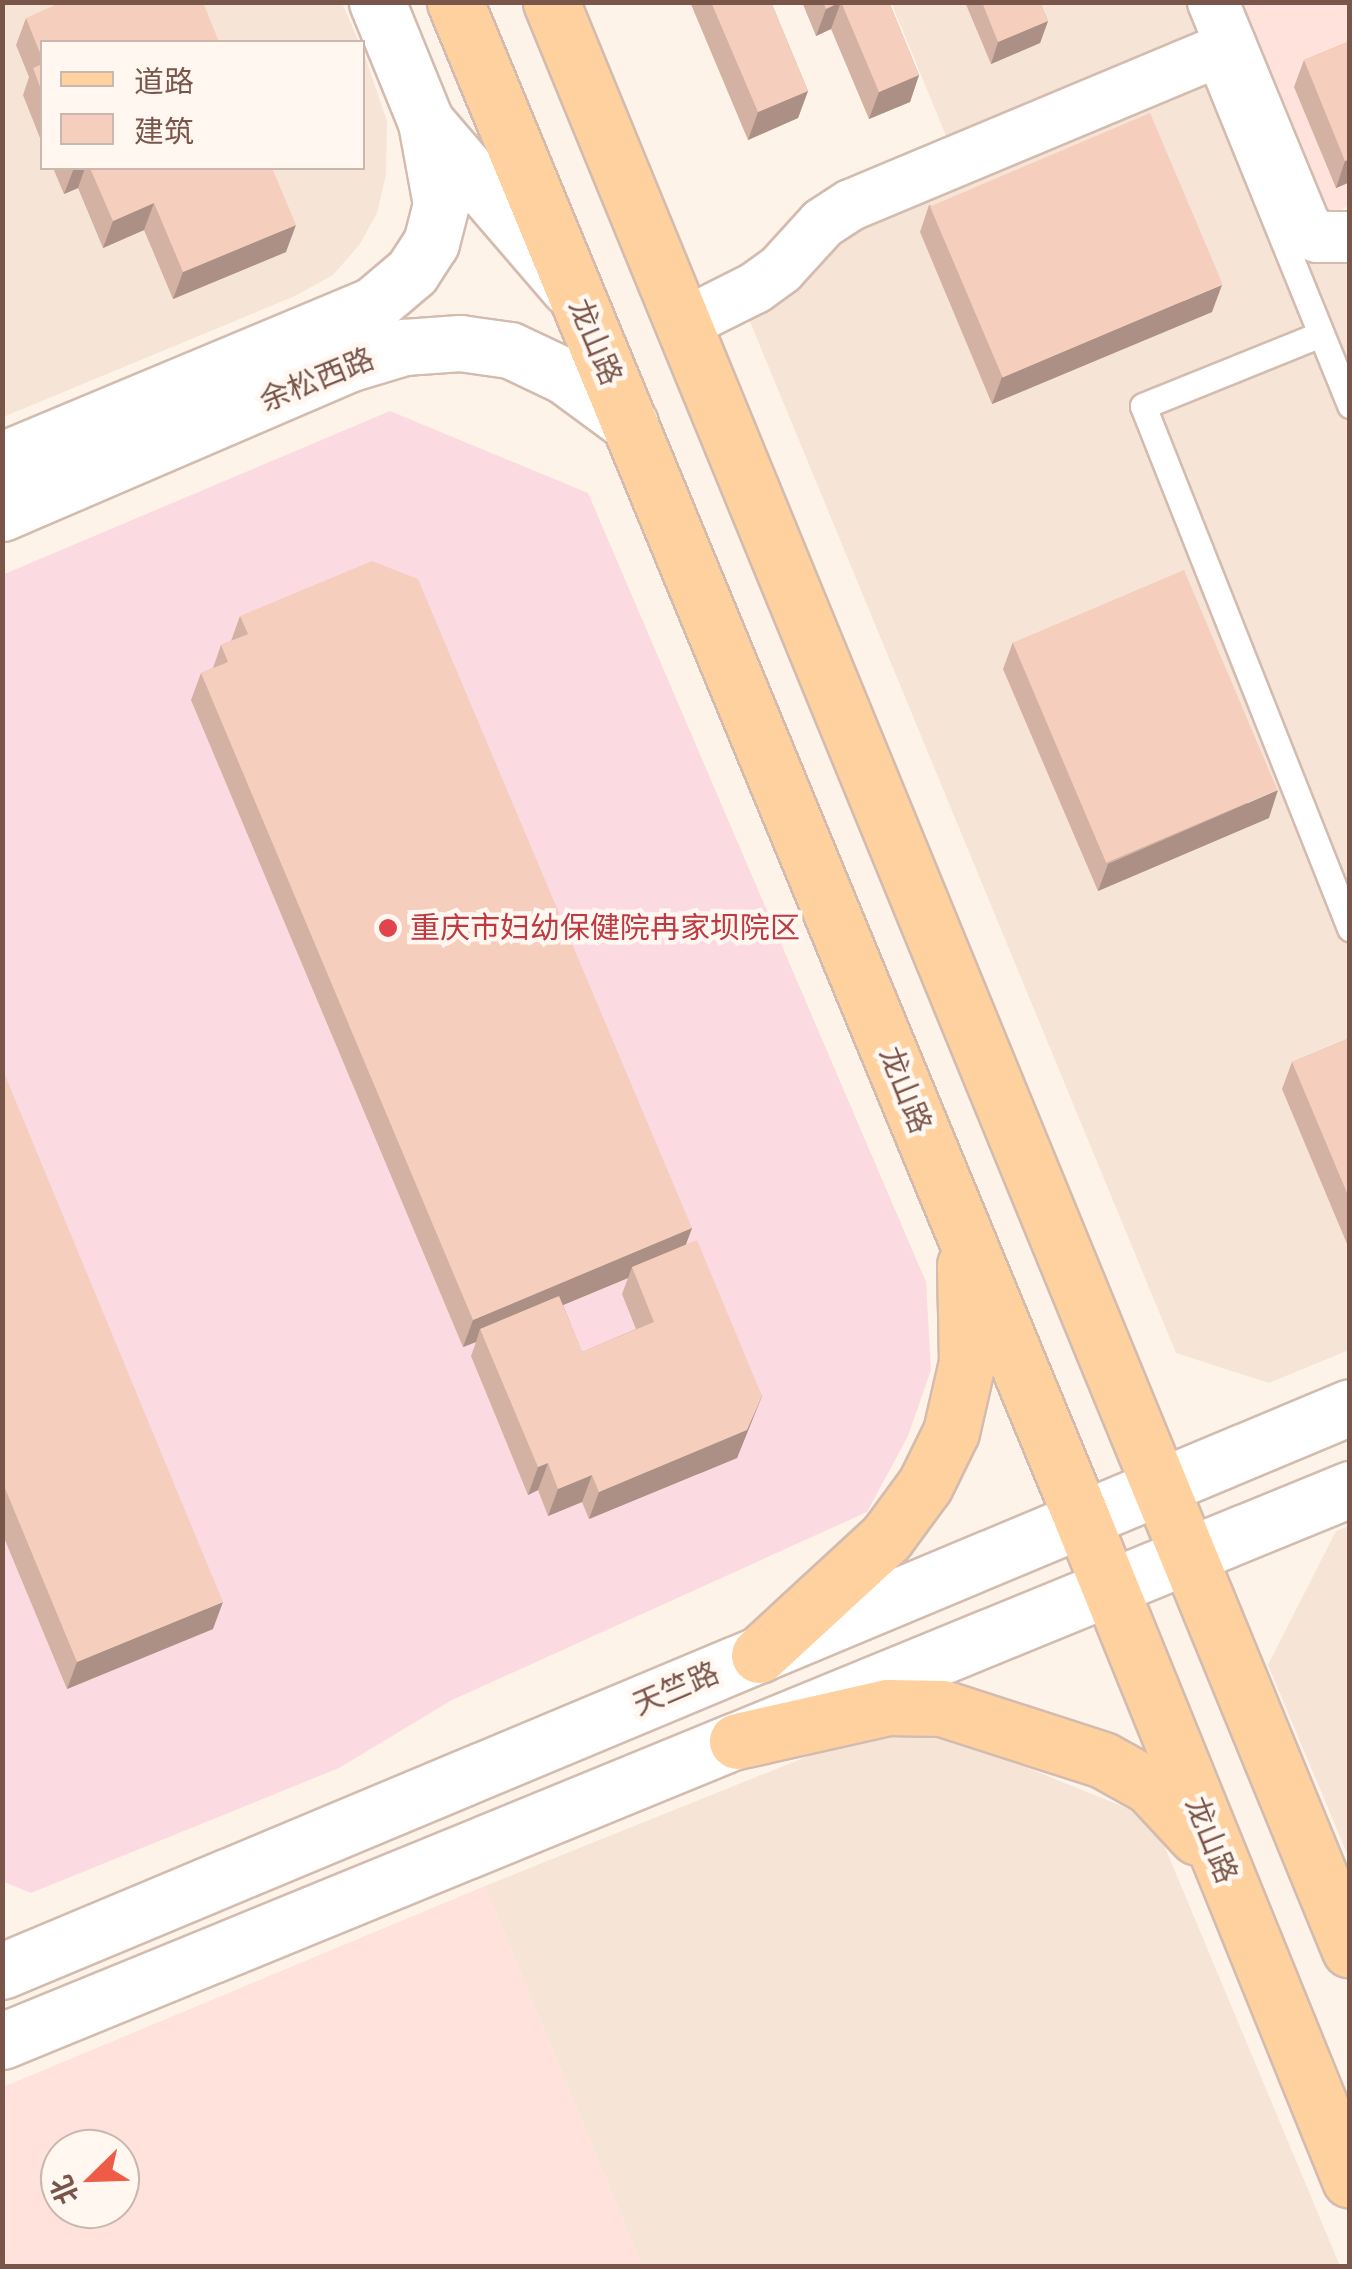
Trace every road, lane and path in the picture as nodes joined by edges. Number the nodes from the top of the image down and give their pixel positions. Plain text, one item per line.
1 (377, 2) edge
2 (455, 2) edge
3 (551, 2) edge
4 (1217, 35) edge
5 (426, 122) junction
6 (1350, 237) edge
7 (576, 296) junction
8 (682, 324) junction
9 (1321, 334) junction
10 (1350, 405) edge
11 (630, 424) junction
12 (2, 460) edge
13 (2, 513) edge
14 (1350, 928) edge
15 (964, 1232) junction
16 (1350, 1407) edge
17 (1160, 1488) junction
18 (1350, 1489) edge
19 (1082, 1519) junction
20 (1187, 1557) junction
21 (1109, 1588) junction
22 (759, 1655) junction
23 (737, 1741) junction
24 (1224, 1872) junction
25 (1350, 1950) edge
26 (2, 1970) edge
27 (2, 2041) edge
28 (1350, 2180) edge

1 - 5 main road
2 - 7 main road, 龙山路
3 - 8 main road
4 - 6 street
4 - 8 street
4 - 9 lane
5 - 7 main road
5 - 12 main road, 余松西路
7 - 11 main road, 龙山路
8 - 17 main road
9 - 10 lane
9 - 14 lane
11 - 13 main road, 余松西路
11 - 15 main road, 龙山路
15 - 19 main road, 龙山路
15 - 22 main road
16 - 17 main road, 天竺路
17 - 19 main road, 天竺路
17 - 20 main road
18 - 20 main road
19 - 21 main road, 龙山路
19 - 22 main road, 天竺路
20 - 21 main road
20 - 25 main road
21 - 23 main road
21 - 24 main road, 龙山路
22 - 26 main road, 天竺路
23 - 24 main road
23 - 27 main road
24 - 28 main road, 龙山路

